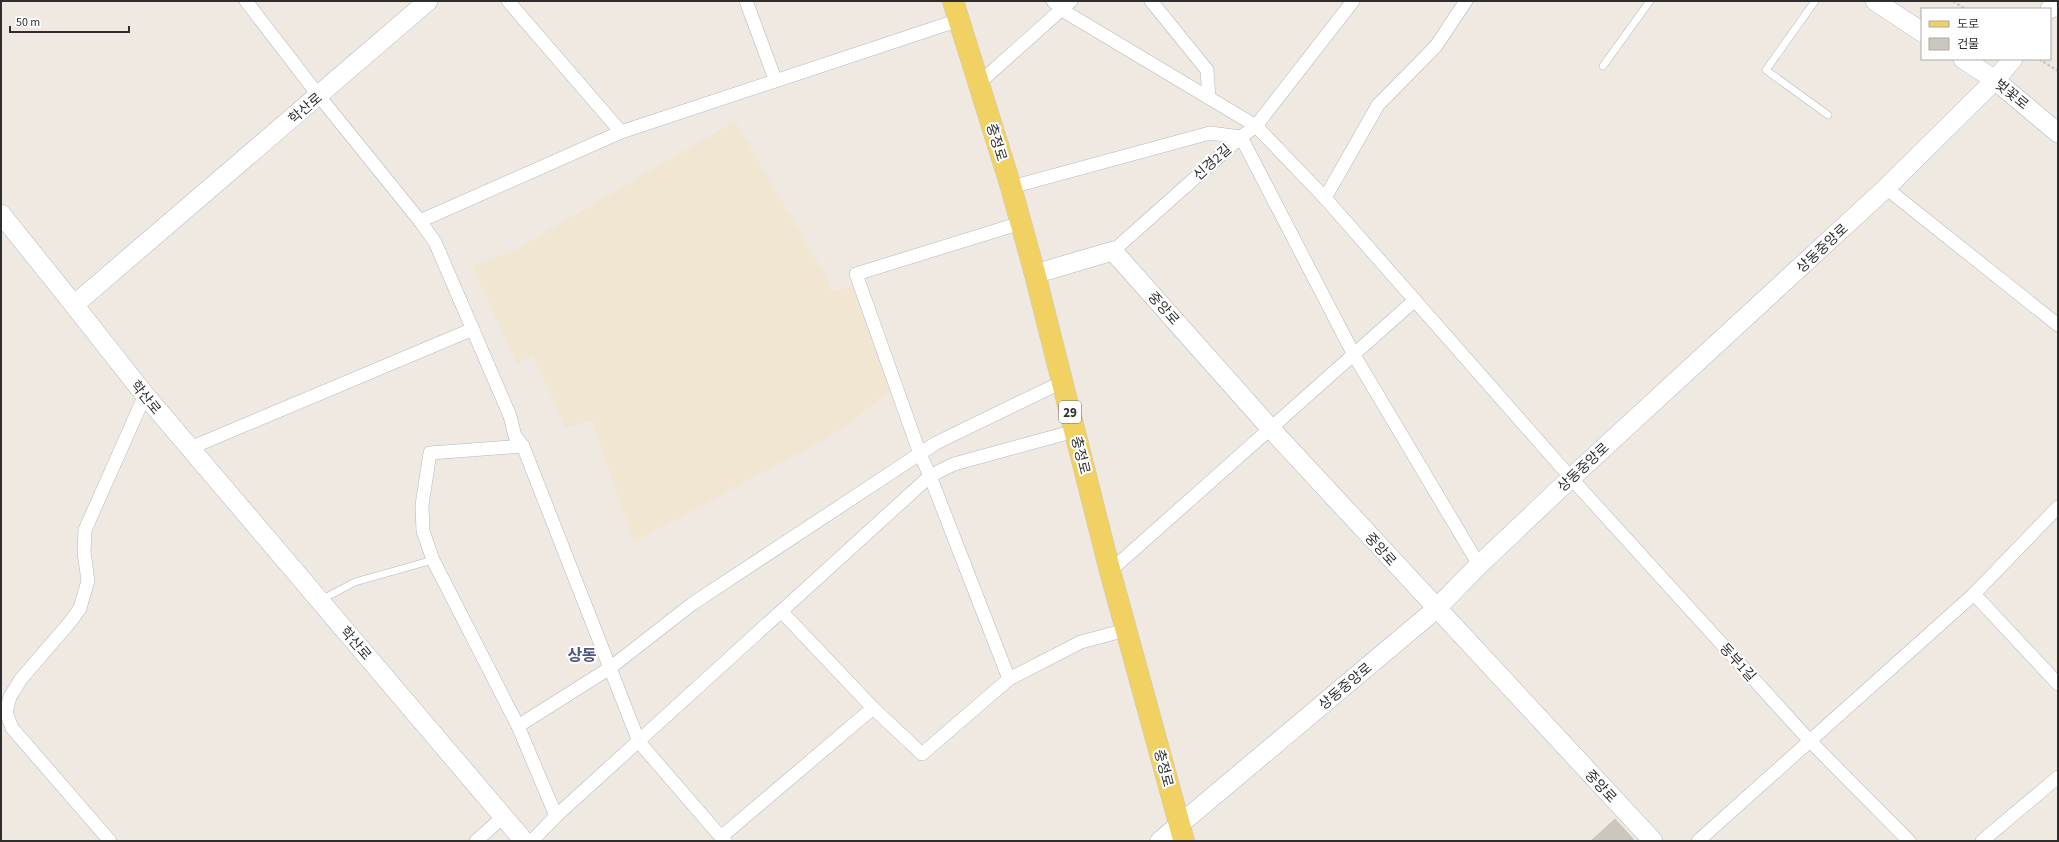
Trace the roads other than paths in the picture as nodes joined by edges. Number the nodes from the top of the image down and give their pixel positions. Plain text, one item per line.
1 (246, 1) edge
2 (428, 1) edge
3 (508, 1) edge
4 (746, 1) edge
5 (1150, 1) edge
6 (1353, 1) edge
7 (1466, 1) edge
8 (1650, 1) edge
9 (1814, 1) edge
10 (1875, 1) edge
11 (1062, 4) edge
12 (956, 10) edge
13 (1921, 31) edge
14 (1967, 60) edge
15 (1603, 66) dead end
16 (2005, 69) edge
17 (775, 80) junction
18 (978, 84) junction
19 (319, 96) junction
20 (1209, 98) junction
21 (1828, 115) dead end
22 (1256, 126) junction
23 (621, 132) junction
24 (2058, 133) edge
25 (1241, 137) junction
26 (1011, 187) junction
27 (1886, 188) junction
28 (1326, 198) junction
29 (1, 214) edge
30 (420, 221) junction
31 (1021, 223) junction
32 (1113, 251) junction
33 (1035, 274) junction
34 (1415, 300) junction
35 (74, 305) junction
36 (2058, 324) edge
37 (473, 329) junction
38 (1354, 355) junction
39 (1062, 382) junction
40 (145, 395) junction
41 (1271, 429) junction
42 (1075, 431) junction
43 (524, 446) junction
44 (190, 448) junction
45 (920, 454) junction
46 (930, 476) junction
47 (1571, 478) junction
48 (2058, 507) edge
49 (433, 560) junction
50 (1479, 564) junction
51 (1110, 571) junction
52 (1974, 594) junction
53 (319, 600) junction
54 (1436, 609) junction
55 (782, 612) junction
56 (1126, 630) junction
57 (610, 668) junction
58 (1009, 679) junction
59 (2058, 684) edge
60 (872, 708) junction
61 (518, 726) junction
62 (1809, 740) junction
63 (639, 742) junction
64 (2058, 776) edge
65 (504, 816) junction
66 (556, 816) junction
67 (1182, 833) edge
68 (723, 839) edge
69 (110, 841) edge
70 (476, 841) edge
71 (524, 841) edge
72 (532, 841) edge
73 (1160, 841) edge
74 (1653, 841) edge
75 (1698, 841) edge
76 (1909, 841) edge
77 (1982, 841) edge

1 - 19 street
2 - 19 street, 학산로
3 - 23 street
4 - 17 street
5 - 20 street
6 - 22 street, 신경2길
7 - 28 street
8 - 15 lane
9 - 21 lane
10 - 13 street
11 - 18 street
11 - 20 street, 동부1길
12 - 17 street
12 - 18 main road, 충정로 / 29
14 - 16 street, 벚꽃로
16 - 24 street, 벚꽃로
16 - 27 street, 상동중앙로
17 - 23 street
18 - 26 main road, 충정로 / 29
19 - 30 street
19 - 35 street, 학산로
20 - 22 street, 동부1길
22 - 25 street, 신경2길
22 - 28 street, 동부1길
23 - 30 street
25 - 26 street
25 - 32 street, 신경2길
25 - 38 street
26 - 31 main road, 충정로 / 29
27 - 36 street
27 - 47 street, 상동중앙로
28 - 34 street, 동부1길
29 - 35 street
30 - 37 street
31 - 33 main road, 충정로 / 29
31 - 45 street
32 - 33 street, 신경2길
32 - 41 street, 중앙로
33 - 39 main road, 충정로 / 29
34 - 38 street
34 - 47 street, 동부1길
35 - 40 street, 학산로
37 - 43 street
37 - 44 street
38 - 41 street
38 - 50 street
39 - 42 main road, 충정로 / 29
39 - 45 street
40 - 44 street, 학산로
40 - 69 street
41 - 51 street
41 - 54 street, 중앙로
42 - 46 street
42 - 51 main road, 충정로 / 29
43 - 49 street
43 - 57 street
44 - 53 street, 학산로
45 - 46 street
45 - 57 street
46 - 55 street
46 - 58 street
47 - 50 street, 상동중앙로
47 - 62 street, 동부1길
48 - 52 street
49 - 53 lane
49 - 61 street
50 - 54 street, 상동중앙로
51 - 56 main road, 충정로 / 29
52 - 59 street
52 - 62 street
53 - 65 street, 학산로
54 - 67 street, 상동중앙로
54 - 74 street, 중앙로
55 - 60 street
55 - 63 street
56 - 58 street
56 - 67 main road, 충정로 / 29
57 - 61 street
57 - 63 street
58 - 60 street
60 - 68 street
61 - 66 street
62 - 75 street
62 - 76 street, 동부1길
63 - 66 street
63 - 68 street
64 - 77 street
65 - 70 street
65 - 71 street, 학산로
66 - 72 street
67 - 73 street, 상동중앙로

